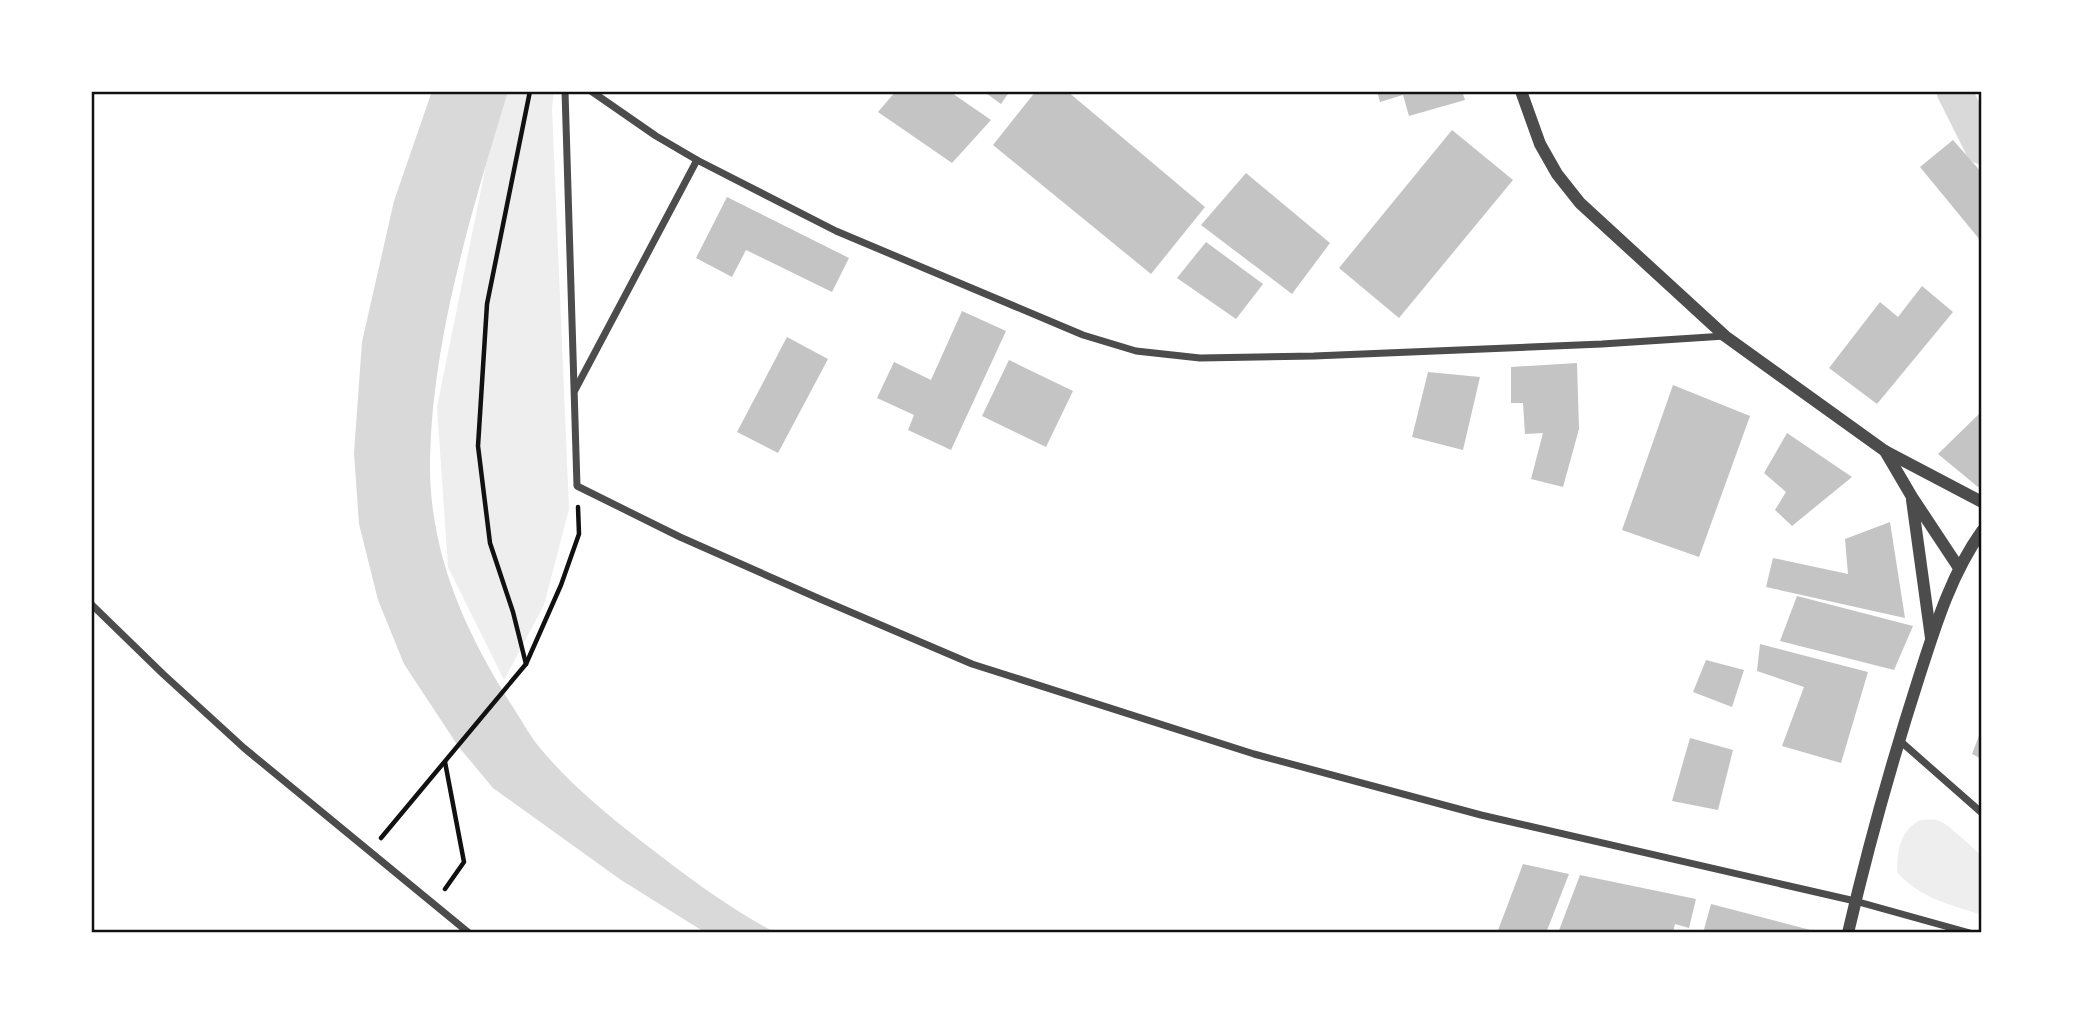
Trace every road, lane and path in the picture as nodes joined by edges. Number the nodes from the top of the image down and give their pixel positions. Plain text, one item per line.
1 (530, 91) edge
2 (565, 91) edge
3 (592, 91) edge
4 (1521, 91) edge
5 (697, 160) junction
6 (1725, 336) junction
7 (574, 391) junction
8 (1885, 451) junction
9 (577, 486) junction
10 (1912, 496) junction
11 (1982, 502) edge
12 (1982, 531) edge
13 (1959, 568) junction
14 (91, 604) edge
15 (1931, 641) junction
16 (526, 664) junction
17 (1899, 740) junction
18 (444, 762) junction
19 (1982, 813) edge
20 (370, 852) junction
21 (1855, 901) junction
22 (435, 904) junction
23 (469, 933) edge
24 (1848, 933) edge
25 (1970, 933) edge

1 - 16 path
2 - 7 street
3 - 5 street
4 - 6 street
5 - 6 street
5 - 7 street
6 - 8 street
7 - 9 street
8 - 10 street
8 - 11 street
9 - 16 path
9 - 21 street
10 - 13 street
10 - 15 street
12 - 13 street
13 - 15 street
14 - 20 street
15 - 17 street
16 - 18 path
17 - 19 street
17 - 21 street
18 - 20 path
18 - 22 path
20 - 22 street
21 - 24 street
21 - 25 street
22 - 23 street

